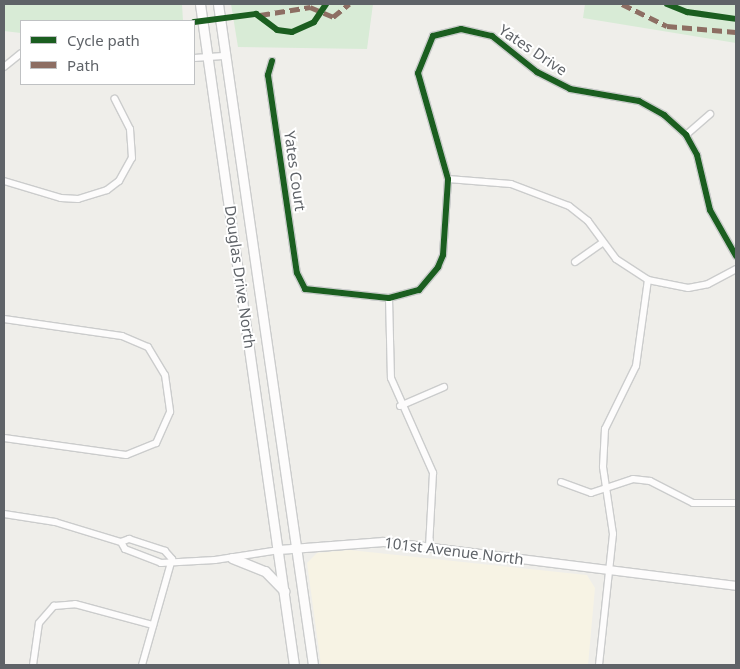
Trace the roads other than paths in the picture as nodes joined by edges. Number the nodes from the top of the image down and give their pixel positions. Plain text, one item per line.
1 (200, 4) edge
2 (218, 4) edge
3 (18, 54) edge
4 (223, 56) junction
5 (208, 57) junction
6 (195, 58) edge
7 (272, 61) dead end
8 (4, 67) edge
9 (114, 99) dead end
10 (710, 114) dead end
11 (686, 135) junction
12 (448, 179) junction
13 (4, 181) edge
14 (602, 243) junction
15 (736, 256) edge
16 (575, 262) dead end
17 (736, 269) edge
18 (648, 280) junction
19 (302, 285) joint
20 (390, 298) junction
21 (4, 319) edge
22 (444, 387) dead end
23 (400, 406) junction
24 (4, 438) edge
25 (560, 482) dead end
26 (608, 487) junction
27 (736, 503) edge
28 (4, 514) edge
29 (121, 542) junction
30 (294, 548) junction
31 (429, 548) junction
32 (279, 550) junction
33 (232, 558) junction
34 (172, 559) junction
35 (610, 570) junction
36 (736, 586) edge
37 (284, 591) junction
38 (153, 626) junction
39 (33, 665) edge
40 (142, 665) edge
41 (294, 665) edge
42 (313, 665) edge
43 (599, 665) edge

1 - 5 main road, Douglas Drive North
2 - 4 main road, Douglas Drive North
3 - 8 street
4 - 5 street
4 - 30 main road, Douglas Drive North
5 - 6 street
5 - 32 main road, Douglas Drive North
7 - 19 street, Yates Court
9 - 13 street
10 - 11 street
11 - 12 street, Yates Drive
11 - 15 street, Yates Drive
12 - 14 street
12 - 20 street, Yates Drive
14 - 16 street
14 - 18 street
17 - 18 street
18 - 26 street
19 - 20 street, Yates Drive
20 - 23 street
21 - 24 street
22 - 23 street
23 - 31 street
25 - 26 street
26 - 27 street
26 - 35 street
28 - 29 street, 101st Avenue North
29 - 34 street, 101st Avenue North
29 - 34 street, 101st Avenue North
30 - 31 street, 101st Avenue North
30 - 32 street, 101st Avenue North
30 - 42 main road, Douglas Drive North
31 - 35 street, 101st Avenue North
32 - 33 street, 101st Avenue North
32 - 37 main road, Douglas Drive North
33 - 34 street, 101st Avenue North
33 - 37 main road
34 - 38 street
35 - 36 street, 101st Avenue North
35 - 43 street
37 - 41 main road, Douglas Drive North
38 - 39 street
38 - 40 street

